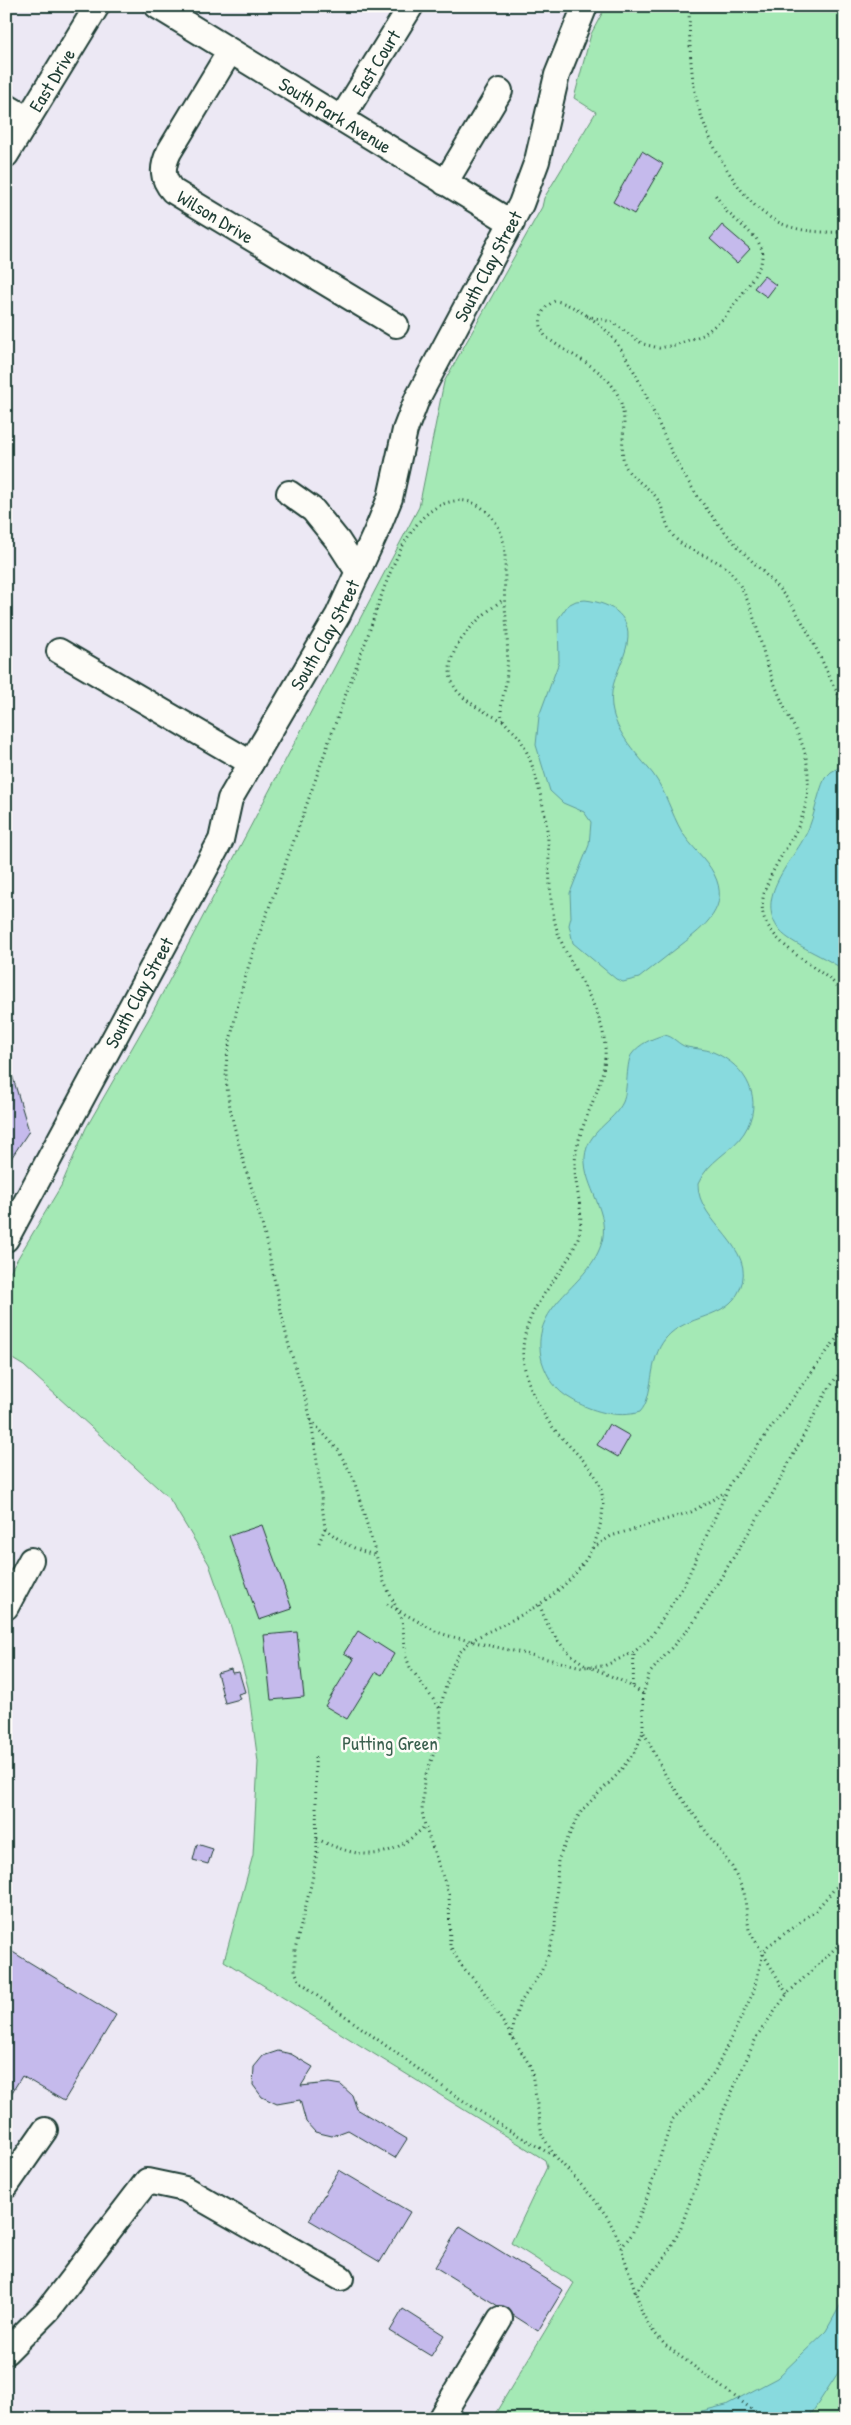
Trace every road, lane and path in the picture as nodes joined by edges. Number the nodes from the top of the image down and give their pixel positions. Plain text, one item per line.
1 (97, 6) edge
2 (157, 6) edge
3 (411, 6) edge
4 (585, 6) edge
5 (689, 6) edge
6 (230, 50) junction
7 (500, 91) dead end
8 (6, 106) edge
9 (28, 119) junction
10 (341, 119) junction
11 (6, 155) edge
12 (445, 183) junction
13 (714, 193) dead end
14 (512, 223) junction
15 (845, 232) edge
16 (585, 315) junction
17 (396, 324) dead end
18 (289, 493) dead end
19 (358, 572) junction
20 (504, 599) junction
21 (58, 651) dead end
22 (845, 708) edge
23 (504, 721) junction
24 (251, 763) junction
25 (845, 994) edge
26 (6, 1239) edge
27 (845, 1327) edge
28 (845, 1364) edge
29 (310, 1419) junction
30 (725, 1493) junction
31 (325, 1528) junction
32 (319, 1543) dead end
33 (593, 1548) junction
34 (375, 1555) junction
35 (31, 1560) dead end
36 (388, 1604) dead end
37 (540, 1605) junction
38 (6, 1608) edge
39 (397, 1608) junction
40 (470, 1642) junction
41 (634, 1652) junction
42 (591, 1667) junction
43 (633, 1686) junction
44 (643, 1694) junction
45 (440, 1709) junction
46 (643, 1732) junction
47 (315, 1757) dead end
48 (425, 1826) junction
49 (317, 1839) junction
50 (845, 1877) edge
51 (845, 1938) edge
52 (763, 1954) junction
53 (787, 1994) junction
54 (511, 2037) junction
55 (45, 2130) dead end
56 (555, 2156) junction
57 (6, 2186) edge
58 (621, 2248) junction
59 (341, 2278) dead end
60 (634, 2293) junction
61 (500, 2319) dead end
62 (6, 2352) edge
63 (440, 2419) edge
64 (565, 2419) edge
65 (611, 2419) edge
66 (765, 2419) edge

1 - 9 street, East Drive
2 - 6 street, South Park Avenue
3 - 10 street, East Court
4 - 14 street, South Clay Street
5 - 15 path
6 - 10 street, South Park Avenue
6 - 17 street, Wilson Drive
7 - 12 street
8 - 9 street
9 - 11 street, East Drive
10 - 12 street, South Park Avenue
12 - 14 street, South Park Avenue
13 - 16 path
14 - 19 street, South Clay Street
16 - 22 path
16 - 25 path
18 - 19 street
19 - 24 street, South Clay Street
20 - 23 path
20 - 23 path
20 - 29 path
21 - 24 street
23 - 33 path
24 - 26 street, South Clay Street
27 - 30 path
28 - 44 path
29 - 31 path
29 - 34 path
30 - 33 path
30 - 41 path
31 - 32 path
31 - 34 path
33 - 37 path
34 - 39 path
35 - 38 street
36 - 39 path
37 - 40 path
37 - 42 path
39 - 40 path
39 - 45 path
40 - 42 path
40 - 45 path
41 - 42 path
41 - 43 path
42 - 43 path
43 - 44 path
44 - 46 path
45 - 48 path
46 - 52 path
46 - 54 path
47 - 49 path
48 - 49 path
48 - 54 path
49 - 56 path
50 - 52 path
51 - 53 path
52 - 53 path
52 - 58 path
53 - 60 path
54 - 56 path
55 - 57 street
56 - 58 path
58 - 60 path
59 - 62 street
60 - 66 path
61 - 63 street
64 - 65 path

